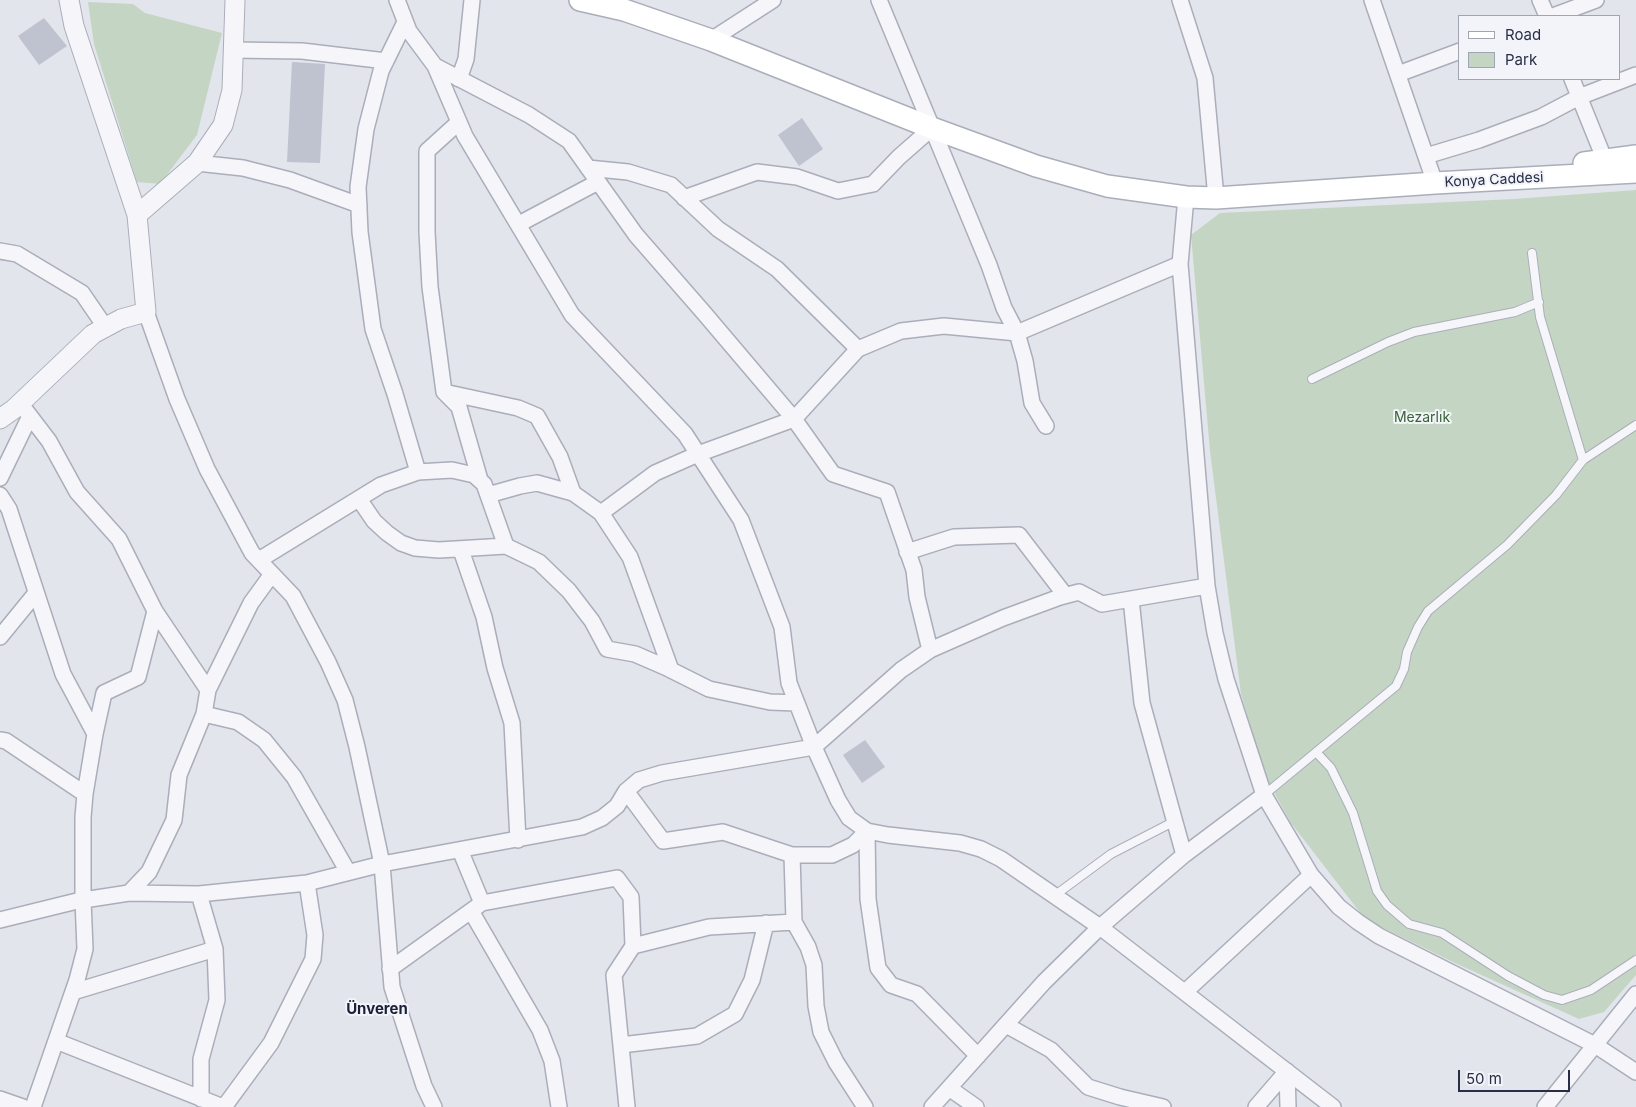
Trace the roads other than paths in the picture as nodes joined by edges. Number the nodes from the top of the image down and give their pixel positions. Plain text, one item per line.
1 (69, 0) edge
2 (235, 0) edge
3 (397, 0) edge
4 (472, 0) edge
5 (773, 0) edge
6 (879, 0) edge
7 (1180, 0) edge
8 (1372, 0) edge
9 (1540, 0) edge
10 (1596, 0) edge
11 (590, 1) edge
12 (1546, 15) edge
13 (1556, 15) edge
14 (406, 22) junction
15 (711, 40) junction
16 (234, 50) junction
17 (1458, 52) edge
18 (386, 61) junction
19 (435, 66) junction
20 (1398, 74) junction
21 (1636, 75) edge
22 (459, 79) junction
23 (1572, 80) edge
24 (1579, 97) junction
25 (459, 122) junction
26 (932, 128) junction
27 (1426, 156) junction
28 (1636, 156) edge
29 (197, 163) junction
30 (1607, 167) junction
31 (588, 168) junction
32 (1636, 172) edge
33 (598, 182) junction
34 (1435, 183) junction
35 (1186, 197) junction
36 (684, 198) junction
37 (1216, 198) junction
38 (359, 205) junction
39 (136, 215) junction
40 (519, 224) junction
41 (0, 251) edge
42 (1532, 252) dead end
43 (1180, 264) junction
44 (1539, 302) junction
45 (146, 312) junction
46 (106, 328) junction
47 (1017, 333) junction
48 (858, 349) junction
49 (1312, 379) dead end
50 (444, 392) junction
51 (25, 410) junction
52 (0, 418) edge
53 (794, 419) junction
54 (1636, 425) edge
55 (1046, 426) dead end
56 (698, 454) junction
57 (1582, 460) junction
58 (418, 472) junction
59 (0, 478) edge
60 (480, 480) junction
61 (573, 494) junction
62 (0, 495) edge
63 (488, 495) junction
64 (359, 499) junction
65 (601, 513) junction
66 (506, 546) junction
67 (461, 550) junction
68 (907, 552) junction
69 (259, 560) junction
70 (272, 574) junction
71 (1207, 586) junction
72 (36, 593) junction
73 (1065, 595) junction
74 (1131, 599) junction
75 (155, 612) junction
76 (0, 637) edge
77 (930, 650) junction
78 (671, 670) junction
79 (208, 690) junction
80 (797, 703) junction
81 (204, 714) junction
82 (95, 734) junction
83 (0, 740) edge
84 (814, 747) junction
85 (1316, 752) junction
86 (626, 791) junction
87 (84, 794) junction
88 (1264, 795) junction
89 (1175, 821) junction
90 (867, 831) junction
91 (518, 840) junction
92 (460, 850) junction
93 (792, 855) junction
94 (1184, 855) junction
95 (382, 864) junction
96 (348, 872) junction
97 (1311, 875) junction
98 (308, 883) junction
99 (129, 893) junction
100 (199, 894) junction
101 (1054, 896) junction
102 (83, 900) junction
103 (477, 907) junction
104 (0, 920) edge
105 (794, 922) junction
106 (766, 923) junction
107 (1100, 926) junction
108 (633, 946) junction
109 (215, 949) junction
110 (1636, 960) edge
111 (390, 969) junction
112 (73, 992) junction
113 (1185, 992) junction
114 (1636, 994) edge
115 (1006, 1025) junction
116 (56, 1041) junction
117 (1595, 1044) junction
118 (621, 1045) junction
119 (978, 1056) junction
120 (1287, 1071) junction
121 (1636, 1072) edge
122 (949, 1088) junction
123 (0, 1099) edge
124 (202, 1099) junction
125 (23, 1107) edge
126 (33, 1107) edge
127 (224, 1107) edge
128 (434, 1107) edge
129 (559, 1107) edge
130 (627, 1107) edge
131 (865, 1107) edge
132 (932, 1107) edge
133 (976, 1107) edge
134 (1163, 1107) edge
135 (1256, 1107) edge
136 (1288, 1107) edge
137 (1333, 1107) edge
138 (1545, 1107) edge

1 - 39 street
2 - 16 street
3 - 14 street
4 - 22 street
5 - 15 street
6 - 26 street
7 - 37 street
8 - 20 street
9 - 12 street
10 - 13 street
11 - 15 main road, Konya Caddesi
14 - 18 street
14 - 19 street
15 - 26 main road, Konya Caddesi
16 - 18 street
16 - 29 street
17 - 20 street
18 - 38 street
19 - 22 street
19 - 25 street
20 - 27 street
21 - 24 street
22 - 31 street
23 - 24 street
24 - 27 street
24 - 30 street
25 - 40 street
25 - 50 street
26 - 35 main road, Konya Caddesi
26 - 36 street
26 - 47 street
27 - 34 street
28 - 30 main road, Konya Caddesi
29 - 38 street
29 - 39 street
30 - 32 main road, Konya Caddesi
30 - 34 main road, Konya Caddesi
31 - 33 street
31 - 36 street
33 - 40 street
33 - 53 street
34 - 37 main road, Konya Caddesi
35 - 37 main road, Konya Caddesi
35 - 43 street
36 - 48 street
38 - 58 street
39 - 45 street
40 - 56 street
41 - 46 street
42 - 44 lane
43 - 47 street
43 - 71 street
44 - 49 lane
44 - 57 lane
45 - 46 street
45 - 69 street
46 - 51 street
47 - 48 street
47 - 55 street
48 - 53 street
50 - 60 street
50 - 61 street
51 - 52 street
51 - 59 street
51 - 75 street
53 - 56 street
53 - 68 street
54 - 57 lane
56 - 65 street
56 - 80 street
57 - 85 lane
58 - 60 street
58 - 64 street
60 - 63 street
61 - 63 street
61 - 65 street
62 - 72 street
63 - 66 street
64 - 67 street
64 - 69 street
65 - 78 street
66 - 67 street
66 - 78 street
67 - 91 street
68 - 73 street
68 - 77 street
69 - 70 street
70 - 79 street
70 - 95 street
71 - 74 street
71 - 88 street
72 - 76 street
72 - 82 street
73 - 74 street
73 - 77 street
74 - 89 street
75 - 79 street
75 - 82 street
77 - 84 street
78 - 80 street
79 - 81 street
80 - 84 street
81 - 96 street
81 - 99 street
82 - 87 street
83 - 87 street
84 - 86 street
84 - 90 street
85 - 88 lane
85 - 110 lane
86 - 91 street
86 - 93 street
87 - 102 street
88 - 94 street
88 - 97 street
89 - 94 street
89 - 101 lane
90 - 93 street
90 - 101 street
90 - 119 street
91 - 92 street
92 - 95 street
92 - 103 street
93 - 105 street
94 - 107 street
95 - 96 street
95 - 111 street
96 - 98 street
97 - 113 street
97 - 117 street
98 - 100 street
98 - 127 street
99 - 100 street
99 - 102 street
100 - 109 street
101 - 107 street
102 - 104 street
102 - 112 street
103 - 108 street
103 - 111 street
103 - 129 street
105 - 106 street
105 - 131 street
106 - 108 street
106 - 118 street
107 - 113 street
107 - 115 street
108 - 118 street
109 - 112 street
109 - 124 street
111 - 128 street
112 - 116 street
113 - 120 street
114 - 117 street
115 - 119 street
115 - 134 street
116 - 124 street
116 - 126 street
117 - 121 street
117 - 138 street
118 - 130 street
119 - 122 street
120 - 135 street
120 - 136 street
120 - 137 street
122 - 132 street
122 - 133 street
123 - 125 street
124 - 127 street

